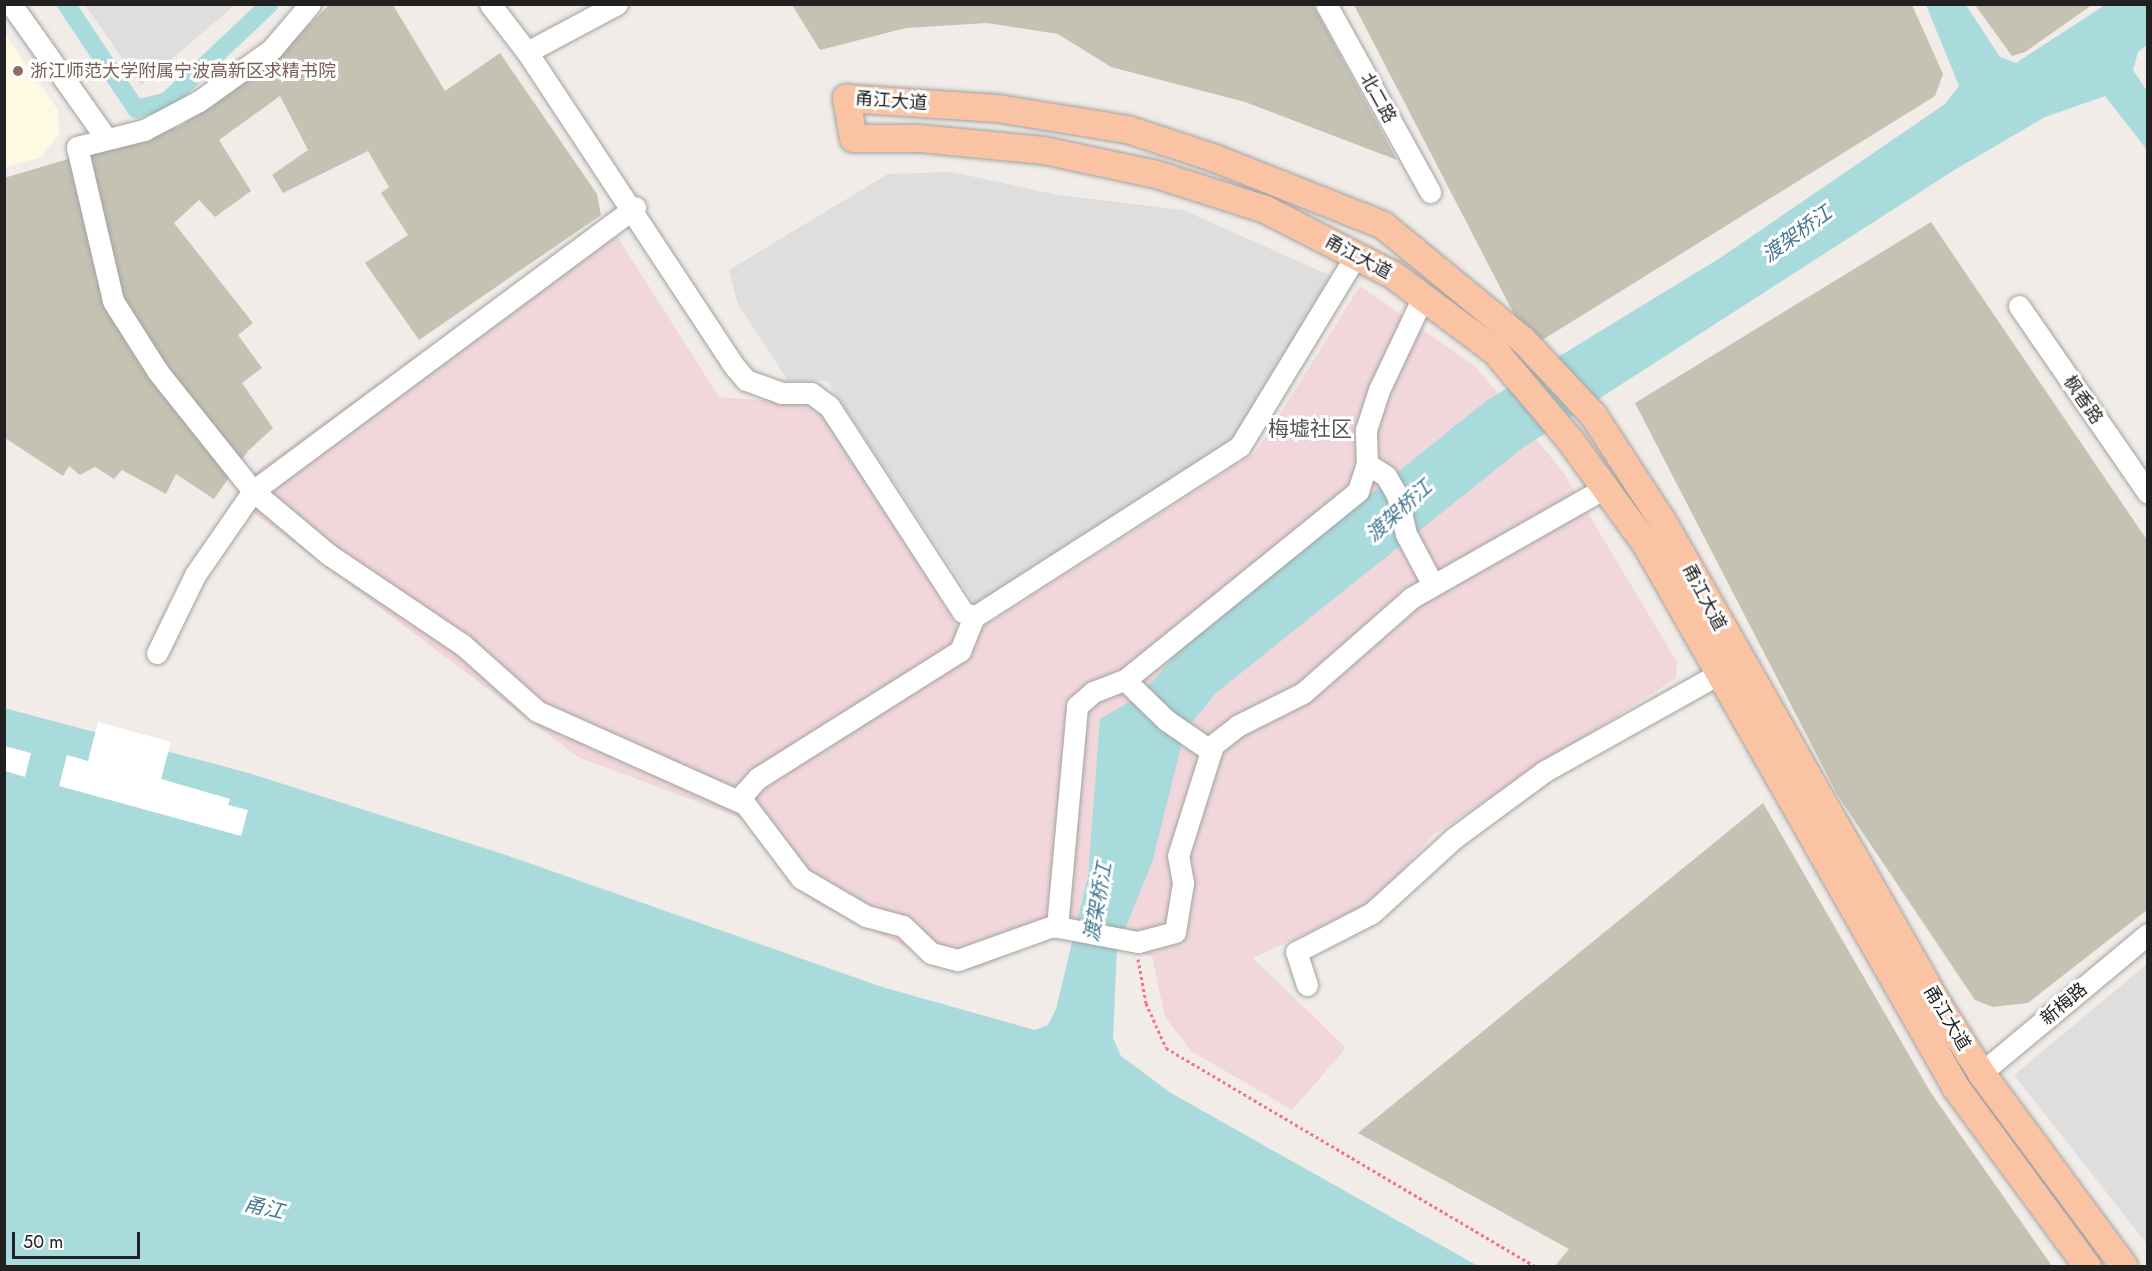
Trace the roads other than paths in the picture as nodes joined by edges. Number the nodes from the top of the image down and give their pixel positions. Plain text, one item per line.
1 (11, 4) edge
2 (310, 4) edge
3 (490, 4) edge
4 (617, 4) edge
5 (1326, 4) edge
6 (527, 52) junction
7 (106, 138) junction
8 (1430, 192) dead end
9 (635, 207) junction
10 (1356, 255) junction
11 (1423, 297) junction
12 (2019, 306) dead end
13 (1366, 464) junction
14 (1605, 488) junction
15 (253, 491) junction
16 (2148, 493) edge
17 (1433, 585) junction
18 (974, 617) junction
19 (157, 653) dead end
20 (1717, 675) junction
21 (1132, 686) junction
22 (1211, 751) junction
23 (738, 800) junction
24 (1063, 928) junction
25 (2148, 934) edge
26 (1308, 985) dead end
27 (1981, 1073) junction
28 (2087, 1266) edge
29 (2124, 1266) edge

1 - 7 street
2 - 7 street
3 - 6 street
4 - 6 street
5 - 8 street, 北二路
6 - 9 street
7 - 15 street
9 - 15 street
9 - 18 street
10 - 11 main road, 甬江大道
10 - 18 street
10 - 27 main road, 甬江大道
11 - 13 street
11 - 14 main road, 甬江大道
12 - 16 street, 枫香路
13 - 17 street
13 - 21 street
14 - 17 street
14 - 20 main road, 甬江大道
15 - 19 street
15 - 23 street
17 - 22 street
18 - 23 street
20 - 26 street
20 - 28 main road, 甬江大道
21 - 22 street
21 - 24 street
22 - 24 street
23 - 24 street
25 - 27 street, 新梅路
27 - 29 main road, 甬江大道

